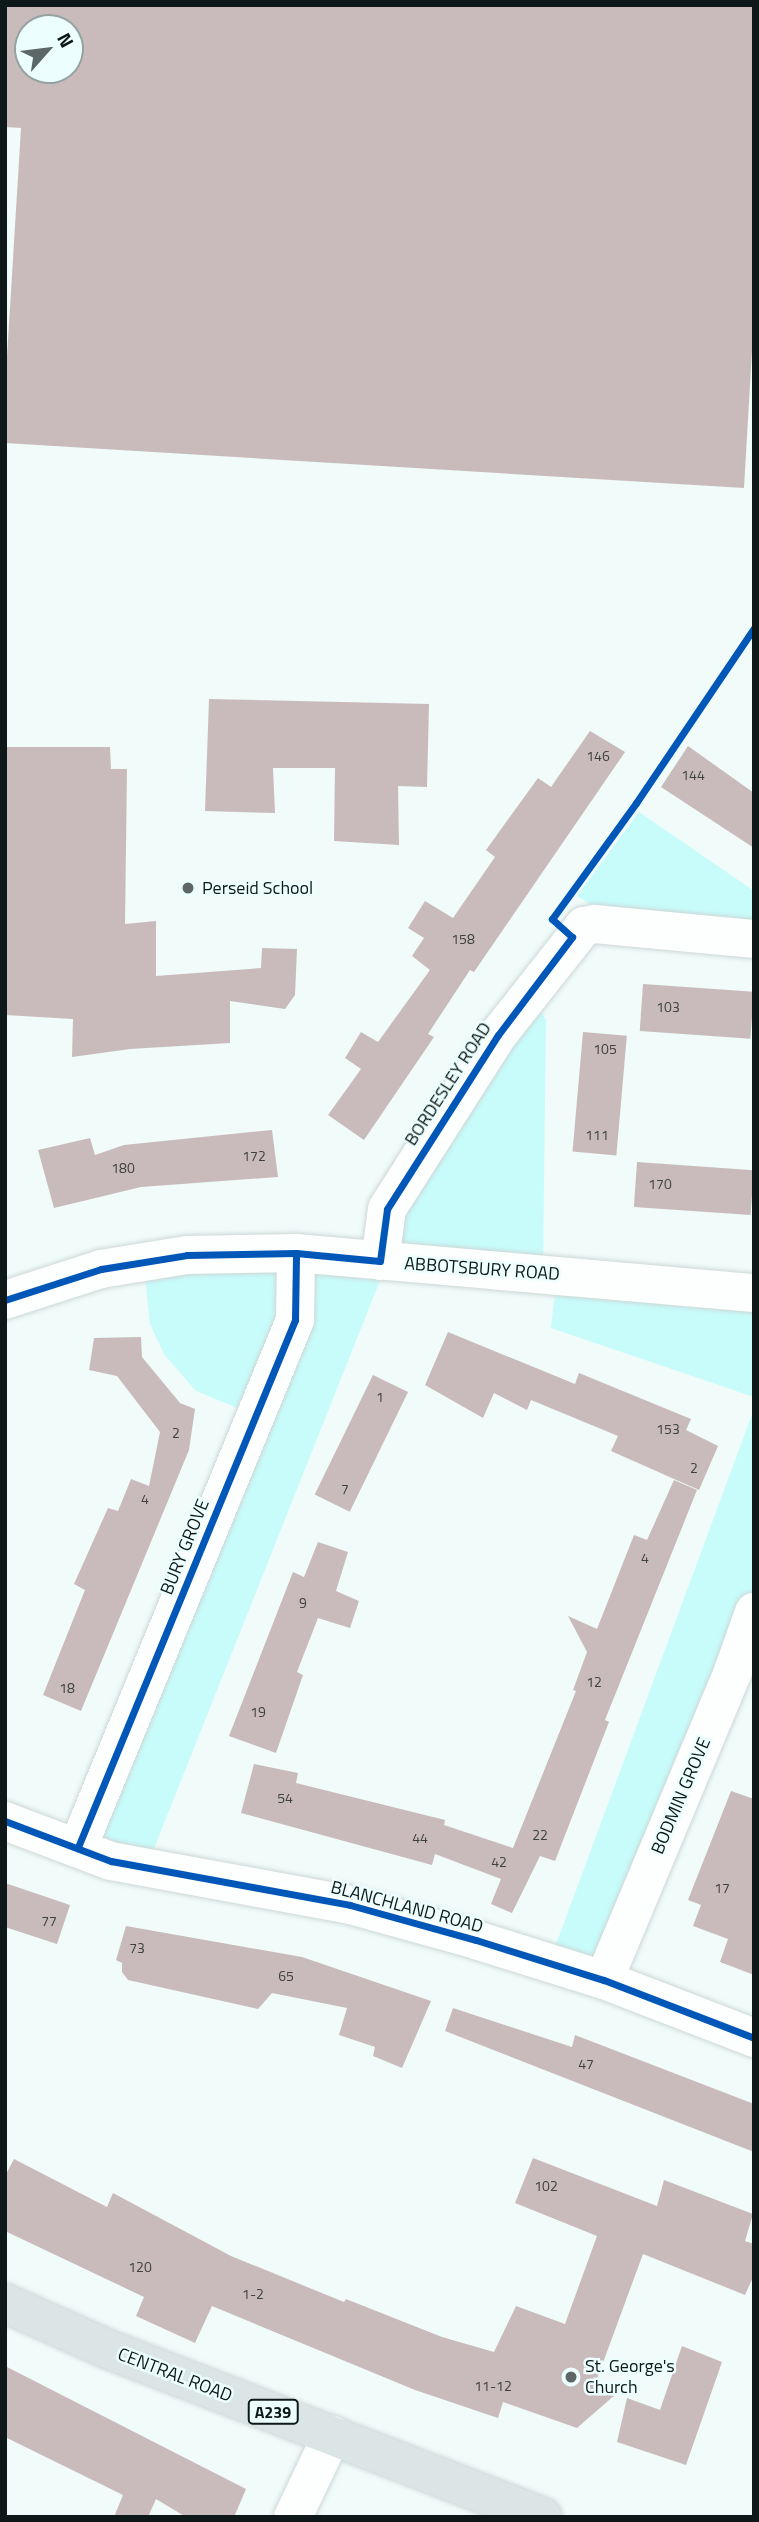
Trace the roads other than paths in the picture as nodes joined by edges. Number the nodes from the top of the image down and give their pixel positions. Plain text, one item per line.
1 (754, 939) edge
2 (296, 1253) junction
3 (380, 1261) junction
4 (754, 1293) edge
5 (5, 1300) edge
6 (754, 1612) edge
7 (743, 1674) edge
8 (5, 1821) edge
9 (78, 1847) junction
10 (604, 1980) junction
11 (754, 2038) edge
12 (5, 2303) edge
13 (332, 2435) junction
14 (293, 2517) edge
15 (542, 2517) edge

1 - 3 street, BORDESLEY ROAD
2 - 3 street, ABBOTSBURY ROAD
2 - 5 street, ABBOTSBURY ROAD
2 - 9 street, BURY GROVE
3 - 4 street, ABBOTSBURY ROAD
6 - 7 street, BODMIN GROVE
7 - 10 street, BODMIN GROVE
8 - 9 street, BLANCHLAND ROAD
9 - 10 street, BLANCHLAND ROAD
10 - 11 street, BLANCHLAND ROAD
12 - 13 main road, CENTRAL ROAD / A239
13 - 14 street
13 - 15 main road, CENTRAL ROAD / A239

